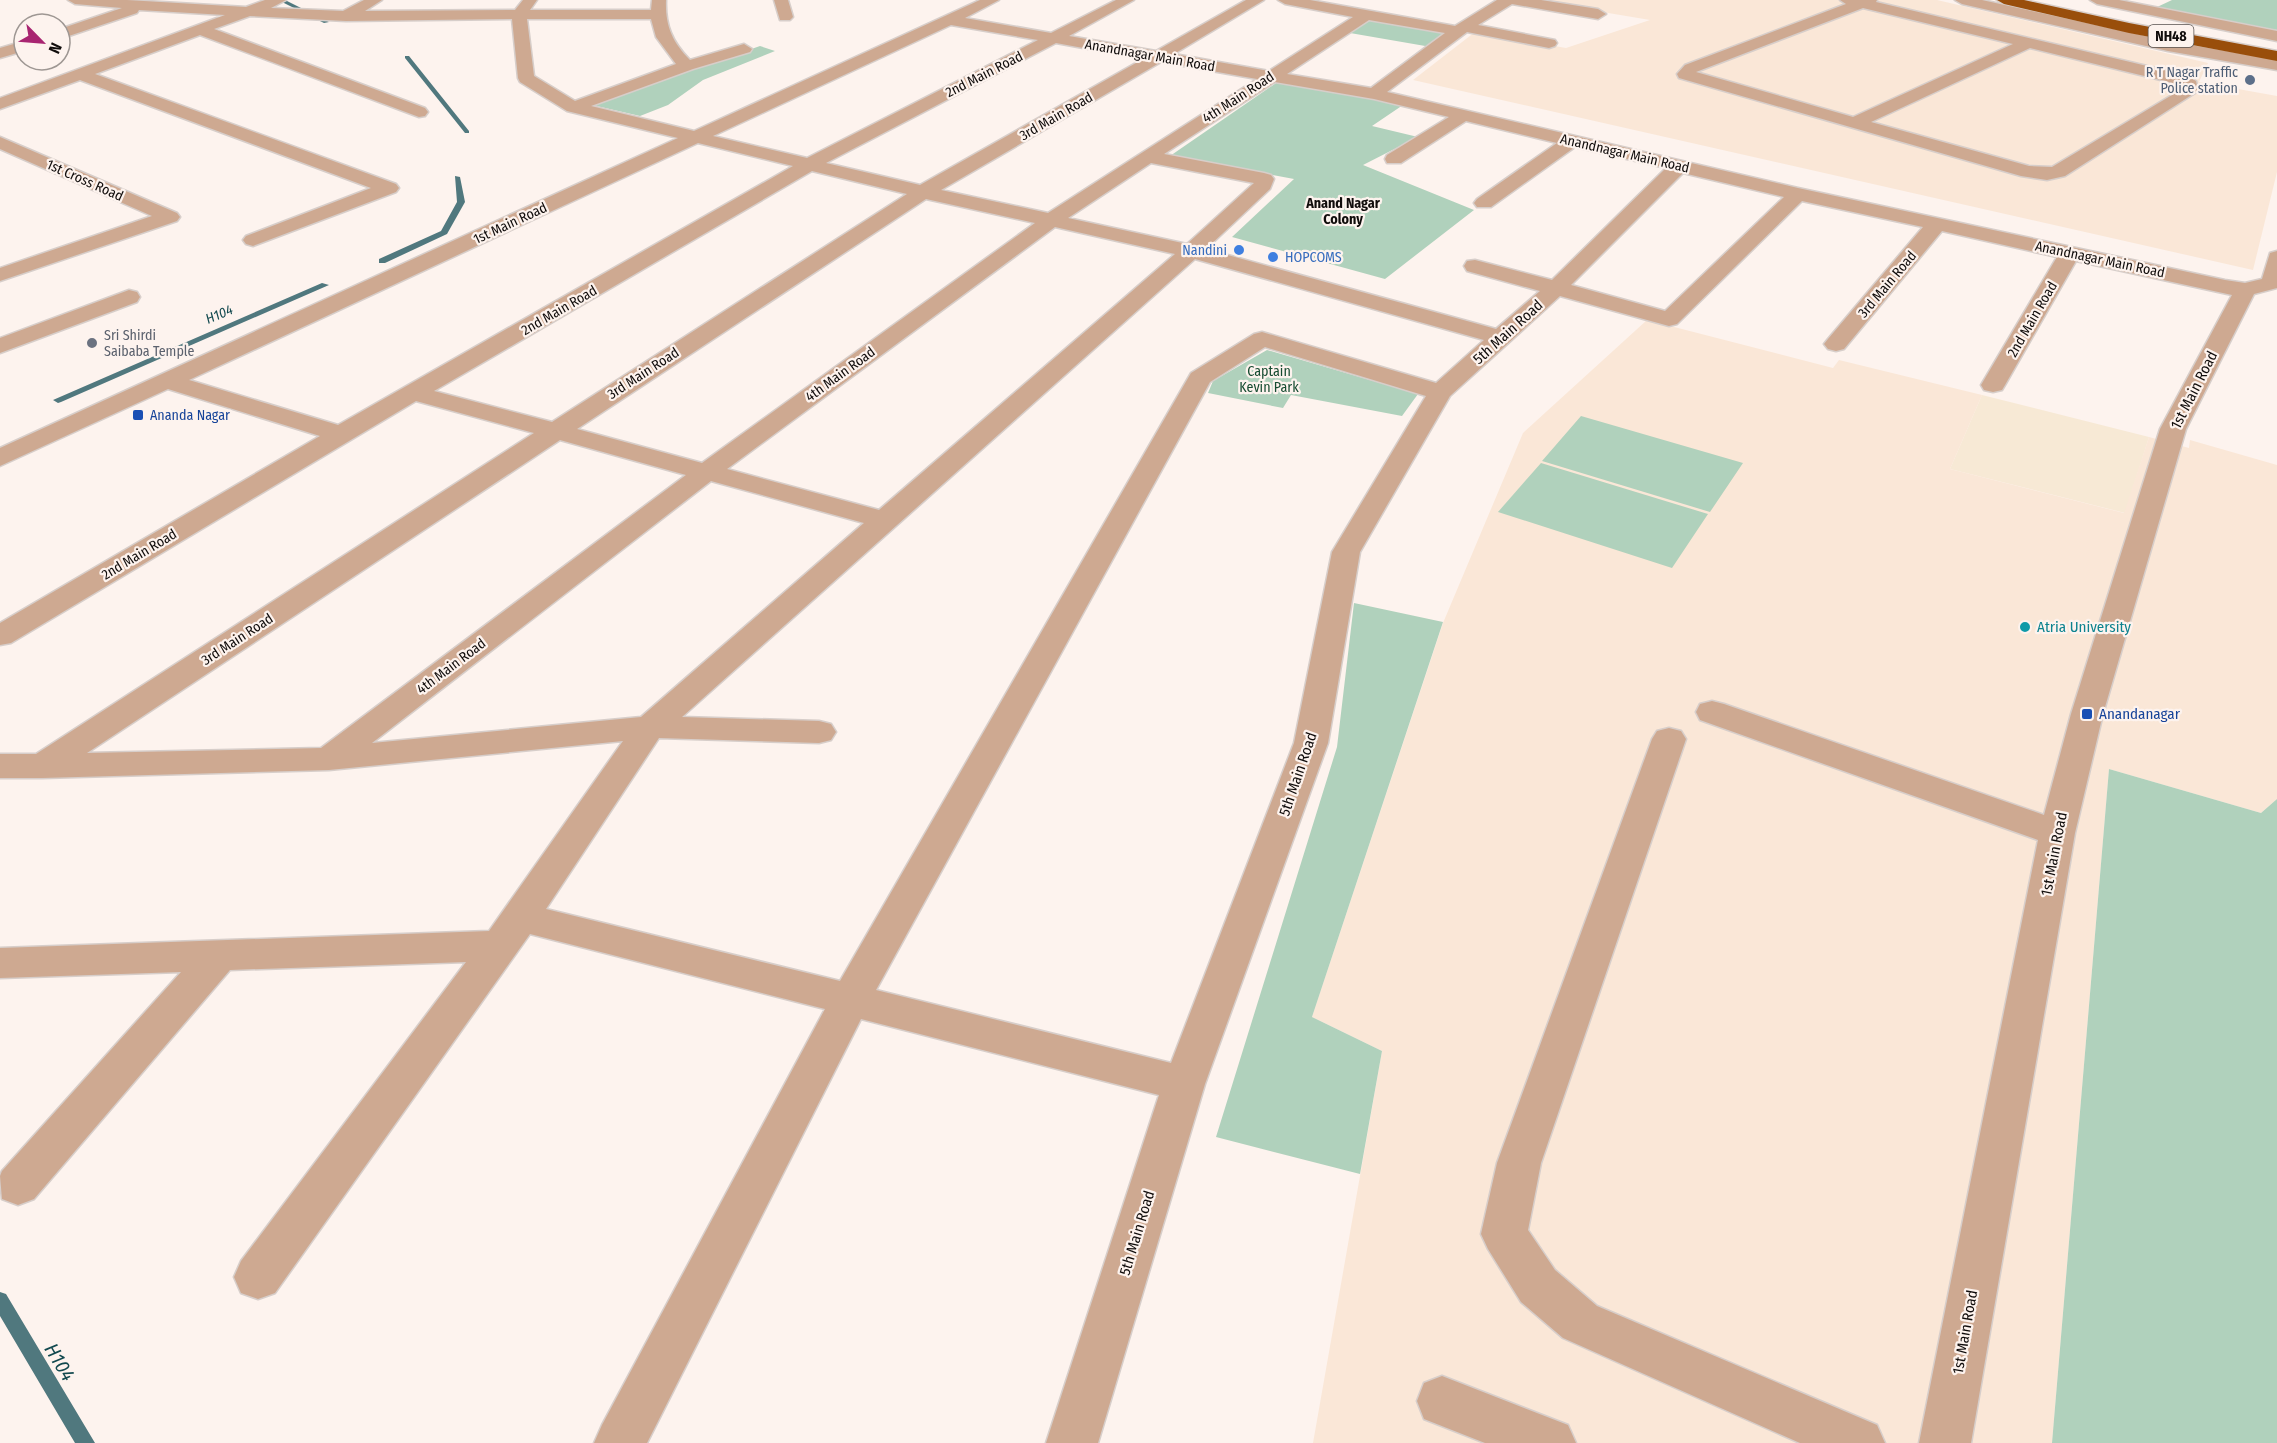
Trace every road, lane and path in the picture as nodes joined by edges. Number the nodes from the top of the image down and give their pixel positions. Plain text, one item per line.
1 (75, 0) edge
2 (279, 0) edge
3 (375, 0) edge
4 (426, 0) edge
5 (530, 0) edge
6 (781, 0) edge
7 (992, 0) edge
8 (1127, 0) edge
9 (1257, 0) edge
10 (1285, 0) edge
11 (1508, 0) edge
12 (1515, 0) edge
13 (1962, 0) edge
14 (2004, 0) edge
15 (2047, 0) edge
16 (2097, 0) edge
17 (2159, 0) edge
18 (1860, 1) edge
19 (120, 2) edge
20 (145, 6) junction
21 (658, 7) edge
22 (2137, 9) junction
23 (249, 10) junction
24 (2071, 11) junction
25 (1367, 14) junction
26 (1598, 14) dead end
27 (346, 16) junction
28 (397, 16) junction
29 (519, 16) junction
30 (785, 16) dead end
31 (950, 20) junction
32 (1460, 29) junction
33 (72, 30) edge
34 (202, 30) junction
35 (2277, 36) edge
36 (1055, 38) junction
37 (1549, 43) dead end
38 (2028, 43) junction
39 (2277, 47) edge
40 (744, 49) dead end
41 (2205, 52) junction
42 (1159, 56) junction
43 (2277, 56) edge
44 (2277, 65) edge
45 (687, 66) junction
46 (82, 75) junction
47 (2188, 75) dead end
48 (1270, 76) junction
49 (1374, 94) junction
50 (0, 104) edge
51 (573, 107) junction
52 (419, 112) dead end
53 (1464, 115) junction
54 (1856, 122) junction
55 (695, 138) junction
56 (1571, 141) junction
57 (0, 142) edge
58 (1148, 157) junction
59 (1394, 159) dead end
60 (810, 164) junction
61 (1679, 166) junction
62 (923, 192) junction
63 (1798, 194) junction
64 (1484, 202) dead end
65 (1053, 219) junction
66 (1938, 224) junction
67 (254, 240) dead end
68 (1191, 251) junction
69 (2070, 253) junction
70 (2277, 257) edge
71 (1475, 266) dead end
72 (6, 269) edge
73 (1556, 288) junction
74 (2246, 290) junction
75 (129, 297) dead end
76 (1502, 338) junction
77 (1836, 344) dead end
78 (0, 346) edge
79 (166, 381) junction
80 (1993, 385) dead end
81 (1440, 392) junction
82 (414, 393) junction
83 (0, 430) edge
84 (556, 430) junction
85 (341, 434) junction
86 (28, 445) junction
87 (0, 458) edge
88 (706, 472) junction
89 (884, 520) junction
90 (0, 636) edge
91 (1712, 712) dead end
92 (650, 727) junction
93 (819, 732) dead end
94 (1669, 739) dead end
95 (329, 759) junction
96 (0, 766) edge
97 (42, 766) junction
98 (2057, 833) junction
99 (511, 931) junction
100 (220, 955) junction
101 (0, 963) edge
102 (850, 1000) junction
103 (1184, 1084) junction
104 (18, 1185) dead end
105 (258, 1277) dead end
106 (1442, 1401) dead end
107 (620, 1443) edge
108 (1072, 1443) edge
109 (1550, 1443) edge
110 (1859, 1443) edge
111 (1945, 1443) edge

1 - 19 street
2 - 23 street
3 - 27 street
4 - 28 street
5 - 29 street
6 - 30 street
7 - 31 street, 1st Main Road
8 - 36 street, 2nd Main Road
9 - 42 street, 3rd Main Road
10 - 25 street
11 - 32 street
12 - 26 street
13 - 41 street
14 - 24 highway, NH48
15 - 24 highway, NH48
16 - 22 street
17 - 22 street
18 - 38 street
18 - 54 street
19 - 20 street
20 - 23 street
20 - 33 street
21 - 29 street
21 - 45 street
22 - 35 street
23 - 27 street
23 - 34 street
24 - 39 highway, NH48
24 - 43 highway, NH48
25 - 32 street
25 - 48 street, 4th Main Road
27 - 28 street
28 - 29 street
29 - 51 street
31 - 36 street, Anandnagar Main Road
31 - 55 street, 1st Main Road
32 - 37 street
32 - 49 street
34 - 46 street
34 - 52 street
36 - 42 street, Anandnagar Main Road
36 - 60 street, 2nd Main Road
38 - 54 street
38 - 54 street
40 - 45 street
41 - 44 street
41 - 47 street
42 - 48 street, Anandnagar Main Road
42 - 62 street, 3rd Main Road
45 - 51 street
46 - 50 street
46 - 67 street
48 - 49 street, Anandnagar Main Road
48 - 58 street, 4th Main Road
49 - 53 street, Anandnagar Main Road
51 - 55 street
53 - 56 street, Anandnagar Main Road
53 - 59 street
55 - 60 street
55 - 79 street, 1st Main Road
56 - 61 street, Anandnagar Main Road
56 - 64 street
57 - 72 street, 1st Cross Road
58 - 65 street, 4th Main Road
58 - 68 street
60 - 62 street
60 - 82 street, 2nd Main Road
61 - 63 street, Anandnagar Main Road
61 - 73 street, 5th Main Road
62 - 65 street
62 - 84 street, 3rd Main Road
63 - 66 street, Anandnagar Main Road
63 - 73 street
65 - 68 street
65 - 88 street, 4th Main Road
66 - 69 street, Anandnagar Main Road
66 - 77 street, 3rd Main Road
68 - 76 street
68 - 89 street
69 - 74 street, Anandnagar Main Road
69 - 80 street, 2nd Main Road
70 - 74 street
71 - 73 street
73 - 76 street, 5th Main Road
74 - 98 street, 1st Main Road
75 - 78 street
76 - 81 street, 5th Main Road
79 - 85 street
79 - 86 street, 1st Main Road
81 - 102 street
81 - 103 street, 5th Main Road
82 - 84 street
82 - 85 street, 2nd Main Road
83 - 86 street
84 - 88 street
84 - 97 street, 3rd Main Road
85 - 90 street, 2nd Main Road
86 - 87 street, 1st Main Road
88 - 89 street
88 - 95 street, 4th Main Road
89 - 92 street
91 - 98 street
92 - 93 street
92 - 95 street
92 - 99 street
94 - 110 street
95 - 97 street
96 - 97 street
98 - 111 street, 1st Main Road
99 - 100 street
99 - 102 street
99 - 105 street
100 - 101 street
100 - 104 street
102 - 103 street
102 - 107 street
103 - 108 street, 5th Main Road
106 - 109 street

